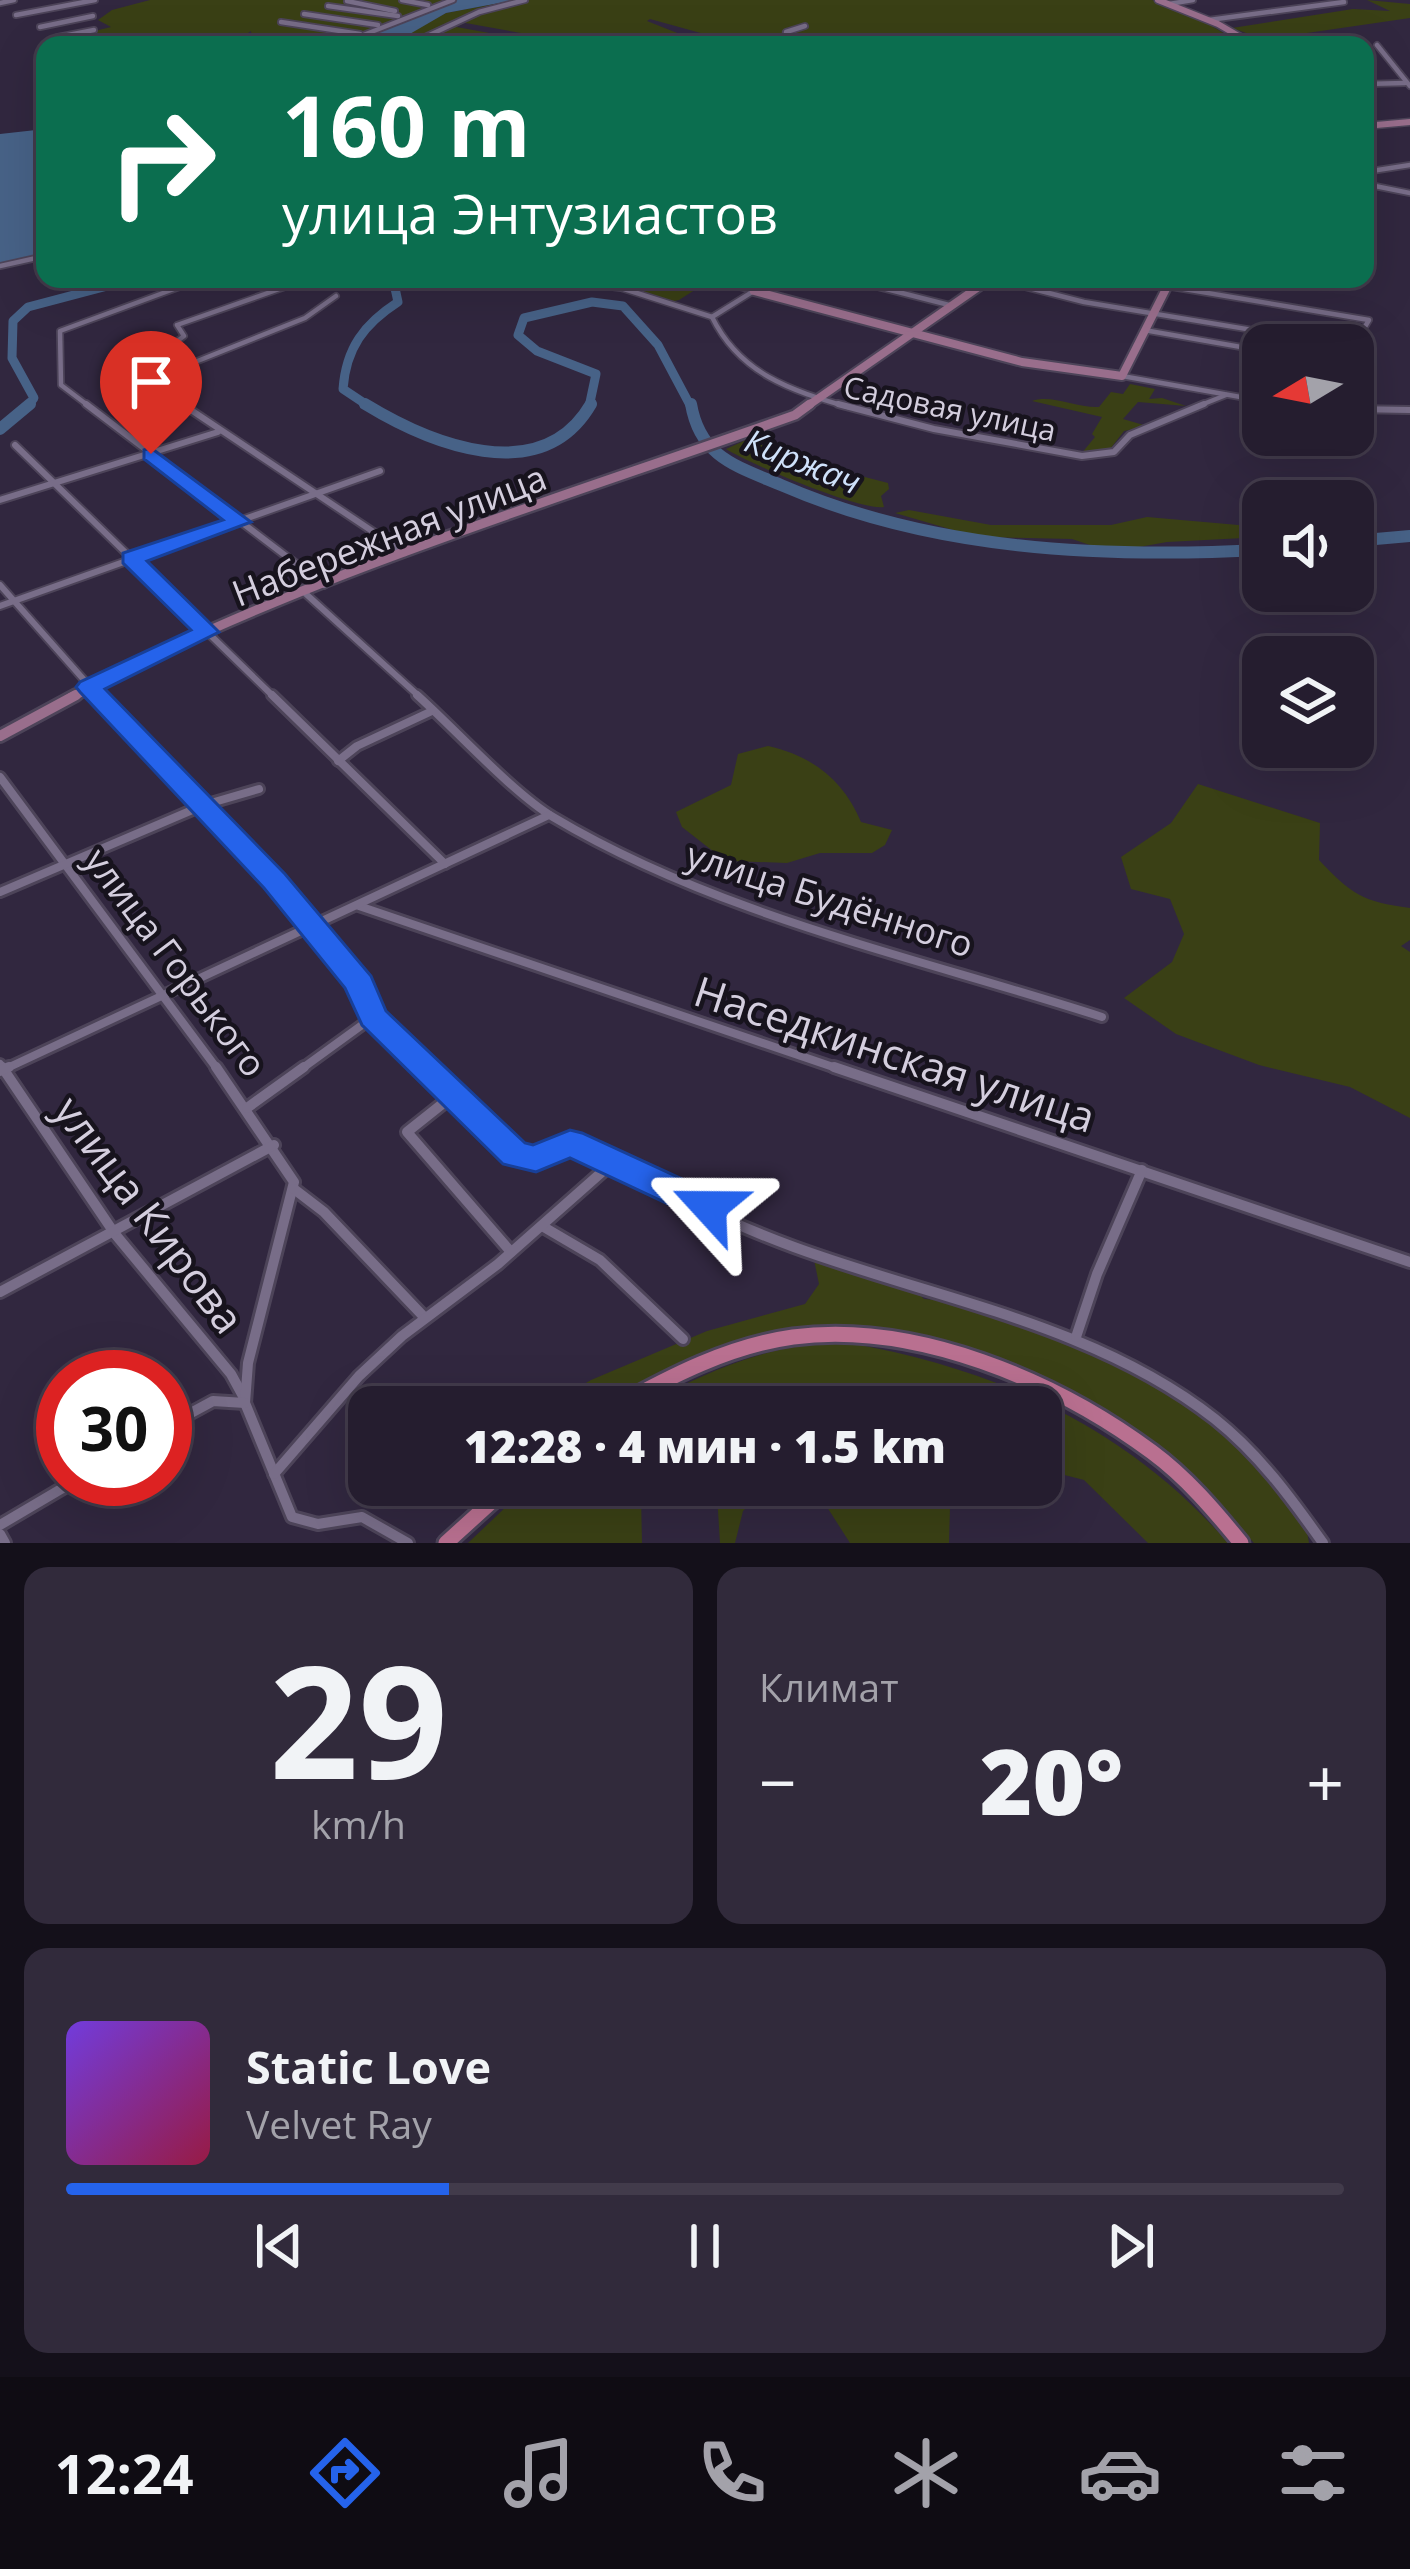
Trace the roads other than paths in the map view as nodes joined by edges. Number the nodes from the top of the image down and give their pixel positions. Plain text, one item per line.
1 (14, 0) edge
2 (95, 0) edge
3 (402, 0) edge
4 (453, 0) edge
5 (525, 0) edge
6 (1158, 0) edge
7 (1193, 0) edge
8 (347, 1) edge
9 (1344, 2) edge
10 (0, 3) edge
11 (1169, 4) junction
12 (430, 5) junction
13 (328, 6) dead end
14 (304, 14) dead end
15 (408, 14) junction
16 (16, 15) dead end
17 (93, 16) dead end
18 (400, 16) junction
19 (1209, 20) junction
20 (280, 22) dead end
21 (380, 25) junction
22 (805, 26) dead end
23 (40, 27) dead end
24 (94, 30) dead end
25 (361, 34) junction
26 (63, 36) edge
27 (357, 36) edge
28 (427, 36) edge
29 (791, 36) edge
30 (1238, 36) edge
31 (1377, 46) dead end
32 (1374, 84) edge
33 (1409, 84) edge
34 (1410, 122) edge
35 (1374, 124) edge
36 (1410, 165) edge
37 (1374, 171) edge
38 (1374, 186) edge
39 (1410, 193) edge
40 (36, 258) edge
41 (0, 266) edge
42 (174, 288) edge
43 (284, 288) edge
44 (621, 288) edge
45 (743, 288) edge
46 (759, 288) edge
47 (882, 288) edge
48 (979, 288) edge
49 (1033, 288) edge
50 (1165, 288) edge
51 (1200, 288) edge
52 (754, 291) junction
53 (336, 296) dead end
54 (953, 306) junction
55 (1152, 314) junction
56 (712, 317) junction
57 (1367, 324) edge
58 (1242, 329) edge
59 (1144, 330) junction
60 (916, 334) junction
61 (1242, 347) edge
62 (1121, 376) junction
63 (145, 382) junction
64 (1226, 395) junction
65 (1242, 398) edge
66 (819, 402) junction
67 (1374, 409) edge
68 (1410, 410) edge
69 (219, 431) junction
70 (15, 445) dead end
71 (151, 454) junction
72 (380, 471) dead end
73 (55, 483) junction
74 (317, 495) junction
75 (0, 500) edge
76 (240, 522) junction
77 (407, 554) junction
78 (131, 558) junction
79 (0, 585) edge
80 (325, 586) junction
81 (306, 594) junction
82 (15, 601) junction
83 (0, 606) edge
84 (207, 632) junction
85 (89, 687) junction
86 (432, 711) junction
87 (0, 736) edge
88 (338, 761) junction
89 (0, 776) edge
90 (259, 789) dead end
91 (204, 805) junction
92 (549, 815) junction
93 (446, 864) junction
94 (66, 865) junction
95 (0, 892) edge
96 (359, 906) junction
97 (310, 926) junction
98 (163, 995) junction
99 (373, 1017) junction
100 (1102, 1017) dead end
101 (1, 1068) edge
102 (451, 1097) junction
103 (247, 1108) junction
104 (274, 1145) junction
105 (611, 1164) junction
106 (1142, 1170) junction
107 (294, 1189) junction
108 (542, 1226) junction
109 (115, 1234) junction
110 (512, 1252) junction
111 (1410, 1262) edge
112 (0, 1292) edge
113 (425, 1318) junction
114 (1076, 1337) junction
115 (683, 1340) dead end
116 (656, 1386) edge
117 (1036, 1386) edge
118 (1062, 1397) edge
119 (245, 1403) junction
120 (192, 1413) edge
121 (274, 1474) junction
122 (36, 1504) edge
123 (487, 1506) edge
124 (0, 1525) edge
125 (0, 1534) edge
126 (5, 1543) edge
127 (408, 1543) edge
128 (446, 1543) edge
129 (1241, 1543) edge
130 (1323, 1543) edge

1 - 10 street
2 - 16 street
3 - 12 street
4 - 12 street
5 - 28 street
6 - 11 street
7 - 11 street
8 - 15 street
9 - 19 street
11 - 19 street
12 - 15 street
13 - 18 street
14 - 21 street
15 - 18 street
17 - 23 street
18 - 21 street
19 - 30 street
20 - 25 street
21 - 25 street
22 - 29 street
24 - 26 street
25 - 27 street
31 - 33 street
32 - 33 street
34 - 35 street
36 - 37 street
38 - 39 street
40 - 41 street
42 - 71 street
43 - 63 street
44 - 56 street
45 - 52 street
46 - 52 street
47 - 54 street
48 - 54 street, Набережная улица
49 - 55 street
50 - 55 street
51 - 57 street
52 - 56 street
52 - 60 street
53 - 63 street
54 - 60 street, Набережная улица
55 - 58 street
55 - 59 street
56 - 66 street, Садовая улица
59 - 61 street
59 - 62 street
60 - 62 street
60 - 66 street, Набережная улица
62 - 64 street
63 - 69 street
64 - 65 street
64 - 66 street, Садовая улица
66 - 77 street, Набережная улица
67 - 68 street
69 - 71 street
69 - 74 street
70 - 73 street
71 - 73 street
71 - 76 street
72 - 74 street
73 - 75 street
73 - 78 street
74 - 76 street
74 - 77 street
76 - 78 street
76 - 80 street
77 - 80 street, Набережная улица
78 - 82 street
78 - 84 street
79 - 82 street
80 - 81 street, Набережная улица
81 - 84 street, Набережная улица
81 - 86 street, улица Будённого
82 - 83 street
82 - 85 street
84 - 85 street, Набережная улица
84 - 88 street
85 - 87 street, Набережная улица
85 - 91 street
86 - 88 street
86 - 92 street, улица Будённого
88 - 93 street
89 - 94 street, улица Горького
90 - 91 street
91 - 94 street
91 - 97 street
92 - 93 street
92 - 100 street, улица Будённого
93 - 96 street
94 - 95 street
94 - 98 street, улица Горького
96 - 97 street
96 - 106 street, Наседкинская улица
97 - 98 street
97 - 99 street
98 - 101 street
98 - 103 street, улица Горького
99 - 102 street
99 - 103 street
101 - 109 street, улица Кирова
102 - 105 street
102 - 110 street
103 - 104 street, улица Горького
104 - 107 street, улица Горького
104 - 109 street
105 - 108 street
105 - 114 street
106 - 111 street, Наседкинская улица
106 - 114 street
107 - 113 street, улица Горького
107 - 119 street
108 - 110 street
108 - 115 street
109 - 112 street
109 - 119 street, улица Кирова
110 - 113 street
113 - 121 street
114 - 130 street
116 - 117 main road
118 - 129 main road
119 - 120 street
119 - 121 street
121 - 127 street
122 - 124 street
123 - 128 main road
125 - 126 street

